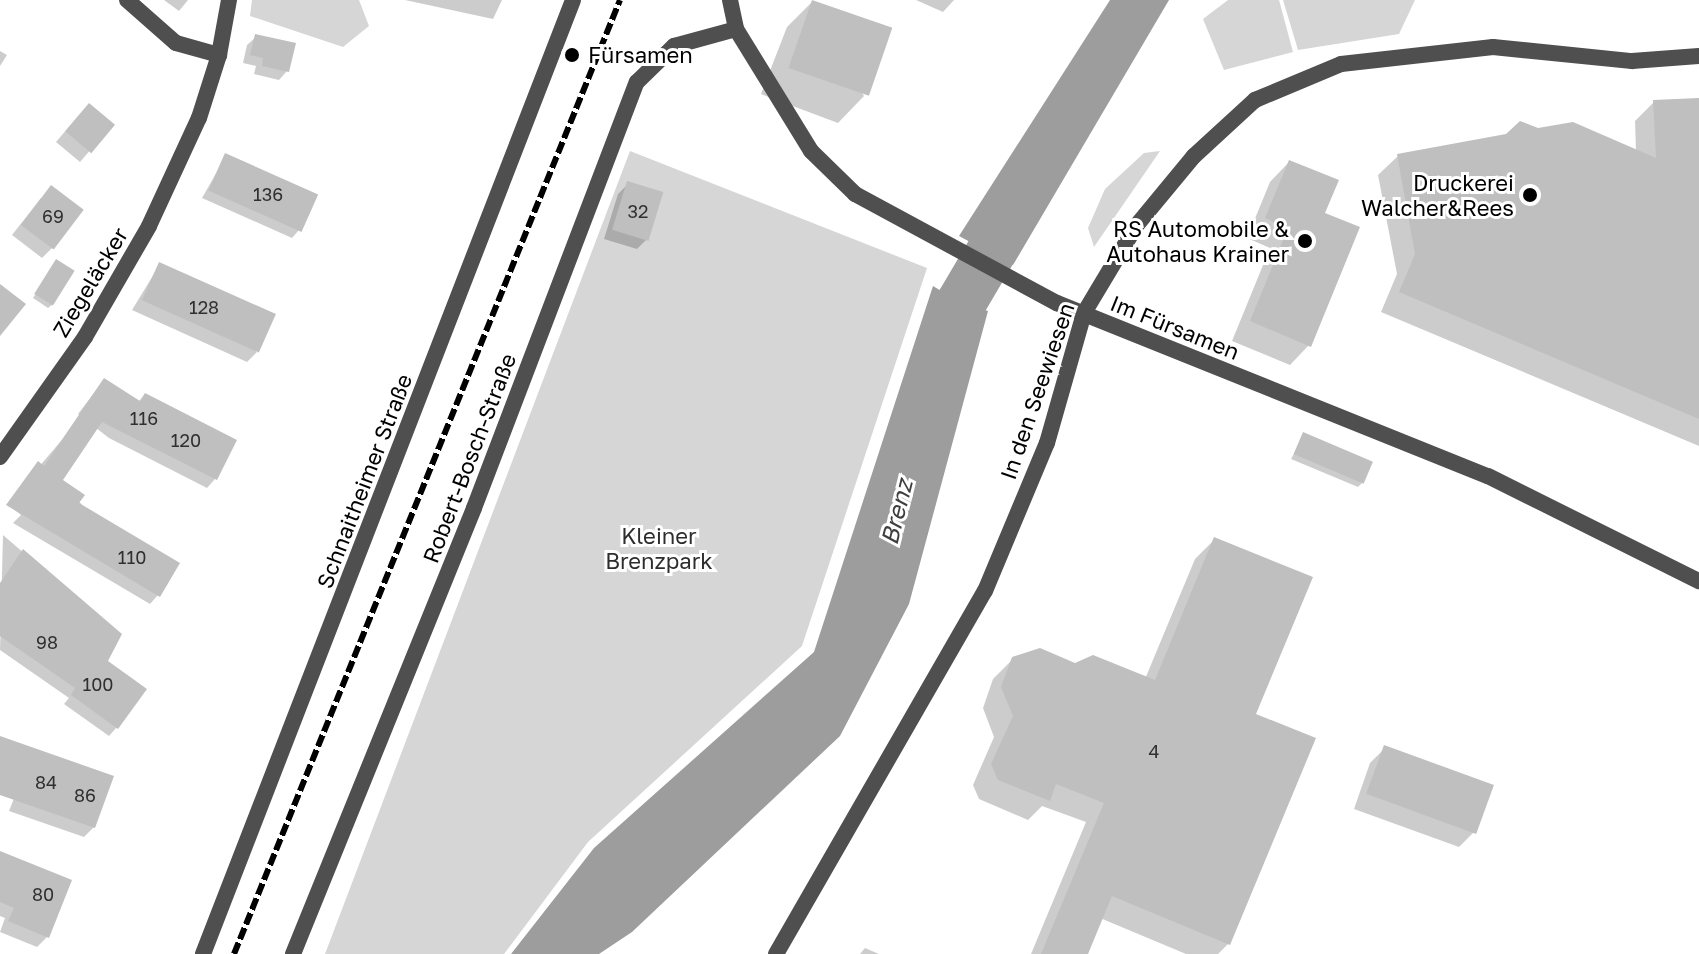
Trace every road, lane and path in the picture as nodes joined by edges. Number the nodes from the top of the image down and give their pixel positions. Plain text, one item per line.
1 (127, 0) edge
2 (229, 0) edge
3 (573, 0) edge
4 (730, 0) edge
5 (736, 29) junction
6 (219, 55) junction
7 (1699, 56) edge
8 (1084, 313) junction
9 (0, 457) edge
10 (1699, 581) edge
11 (203, 954) edge
12 (293, 954) edge
13 (776, 954) edge

1 - 6 street
2 - 6 street, Ziegeläcker
3 - 11 street, Schnaitheimer Straße
4 - 5 street, Im Fürsamen
5 - 8 street, Im Fürsamen
5 - 12 street, Robert-Bosch-Straße
6 - 9 street, Ziegeläcker
7 - 8 street, In den Seewiesen
8 - 10 street, Im Fürsamen
8 - 13 street, In den Seewiesen

